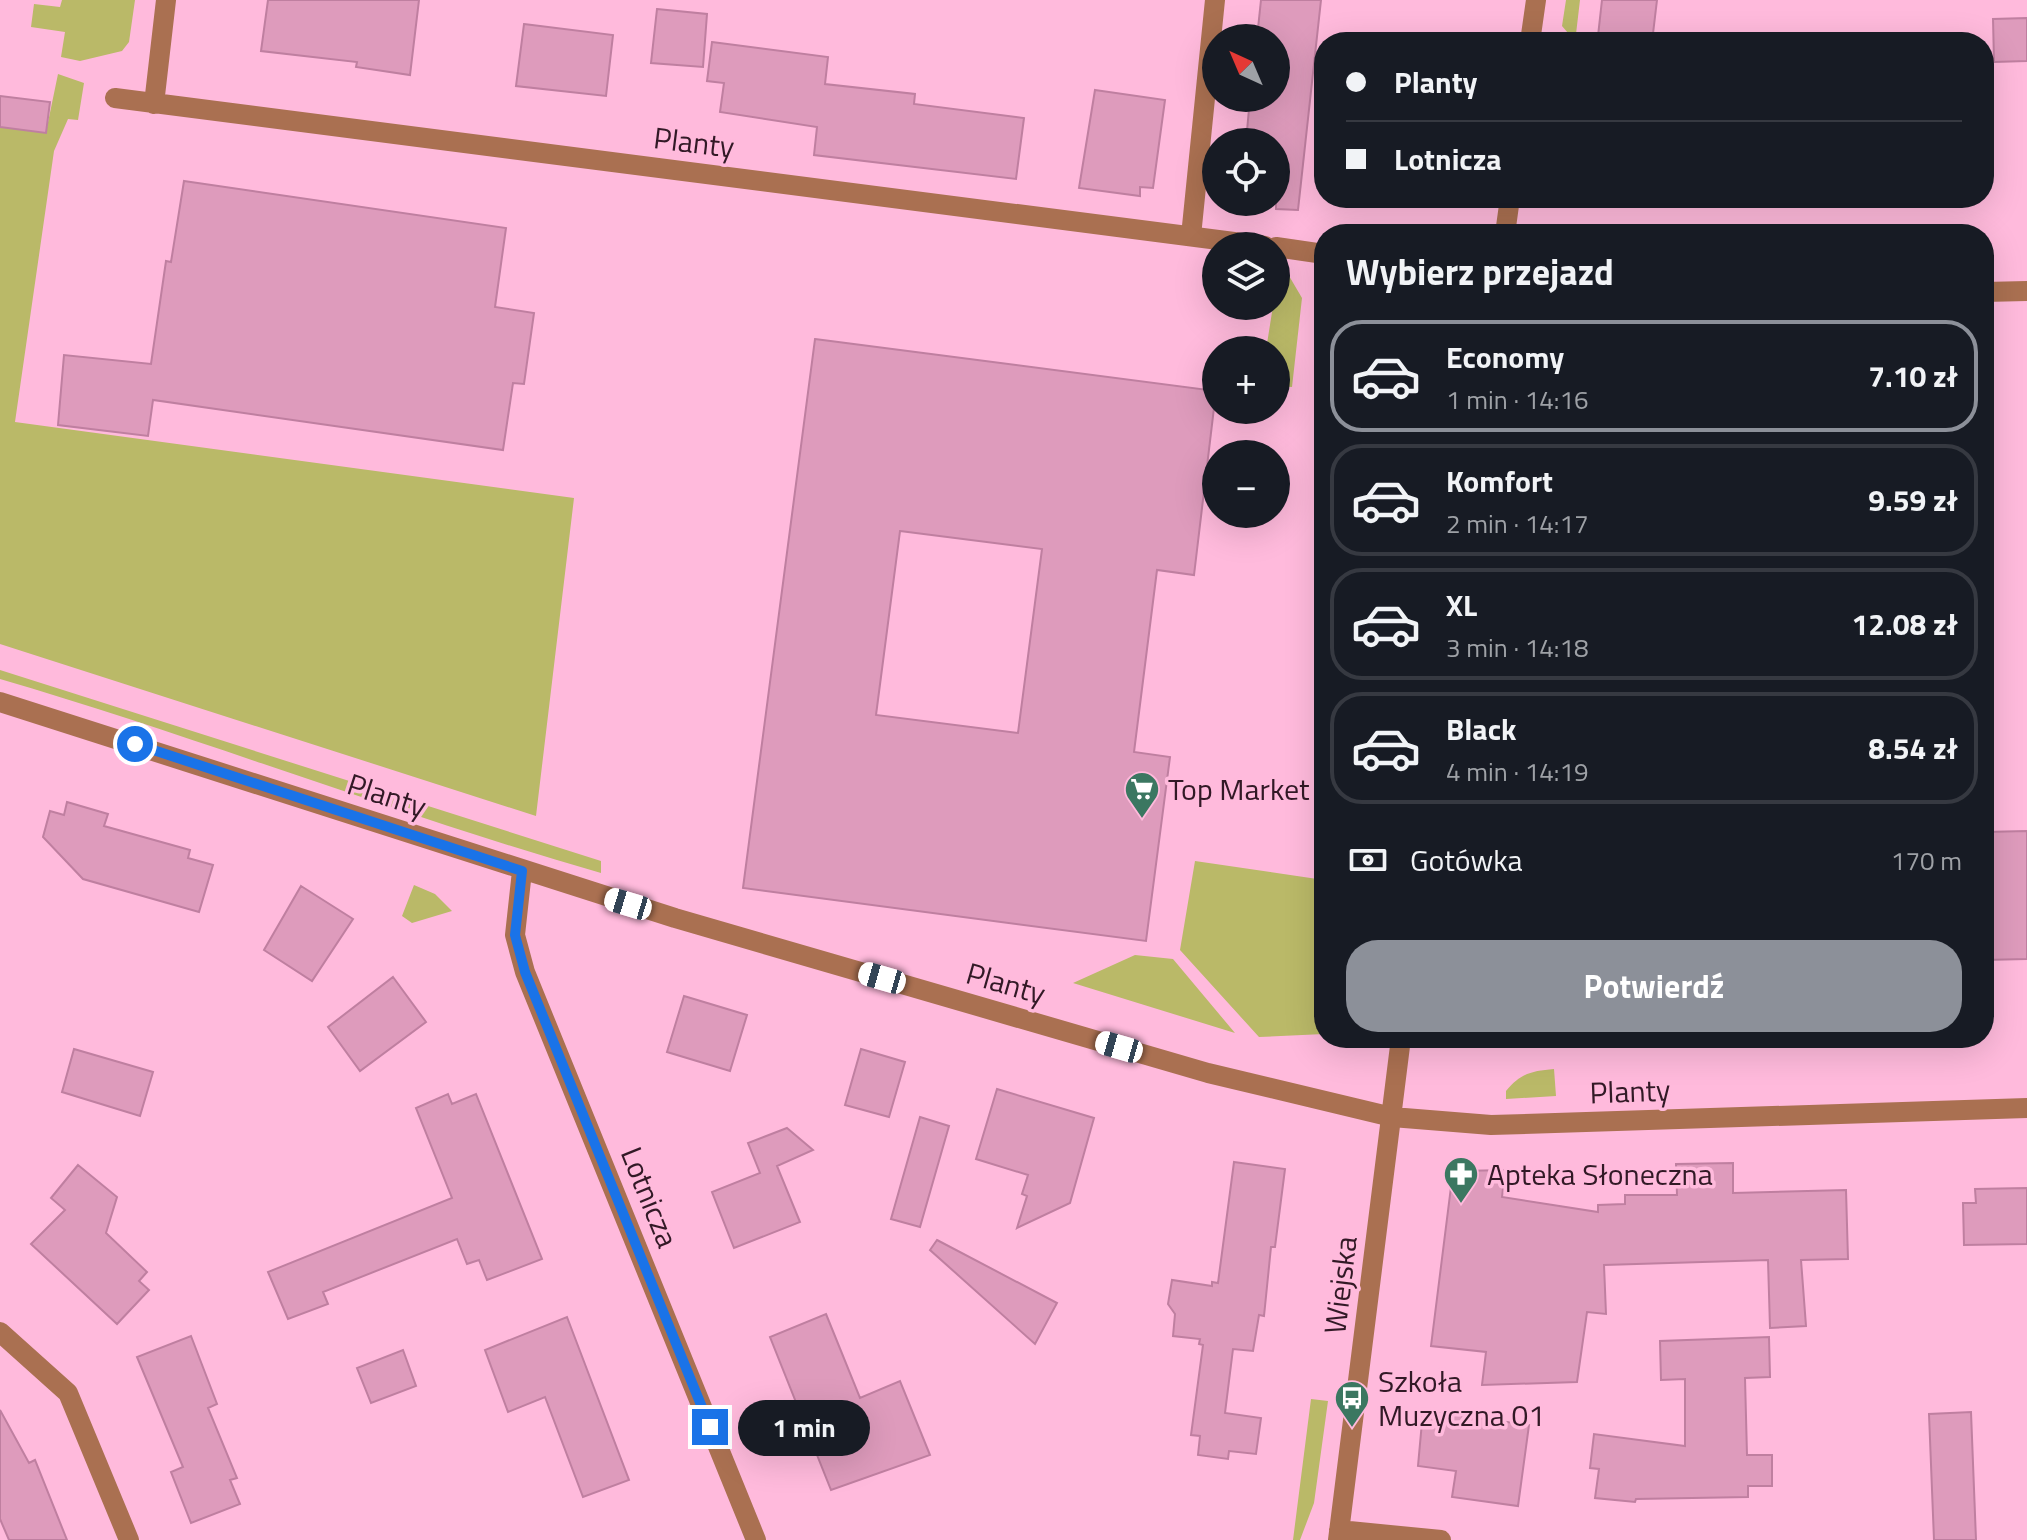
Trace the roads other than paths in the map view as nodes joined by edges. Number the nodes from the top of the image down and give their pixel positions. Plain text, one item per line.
1 (166, 0) edge
2 (1215, 0) edge
3 (1536, 0) edge
4 (1531, 32) edge
5 (115, 98) dead end
6 (154, 104) junction
7 (1191, 236) junction
8 (1202, 237) edge
9 (1290, 249) edge
10 (1314, 253) edge
11 (2027, 291) edge
12 (1994, 292) edge
13 (0, 702) edge
14 (522, 871) junction
15 (1400, 1048) edge
16 (2027, 1108) edge
17 (1392, 1117) junction
18 (0, 1332) edge
19 (1339, 1535) edge
20 (129, 1540) edge
21 (756, 1540) edge
22 (1441, 1540) edge

1 - 6 street
2 - 7 street
3 - 4 street
5 - 6 street, Planty
6 - 7 street, Planty
7 - 8 street, Planty
9 - 10 street
11 - 12 street
13 - 14 street, Planty
14 - 17 street, Planty
14 - 21 street, Lotnicza
15 - 17 street, Wiejska
16 - 17 street, Planty
17 - 19 street, Wiejska
18 - 20 street
19 - 22 street

